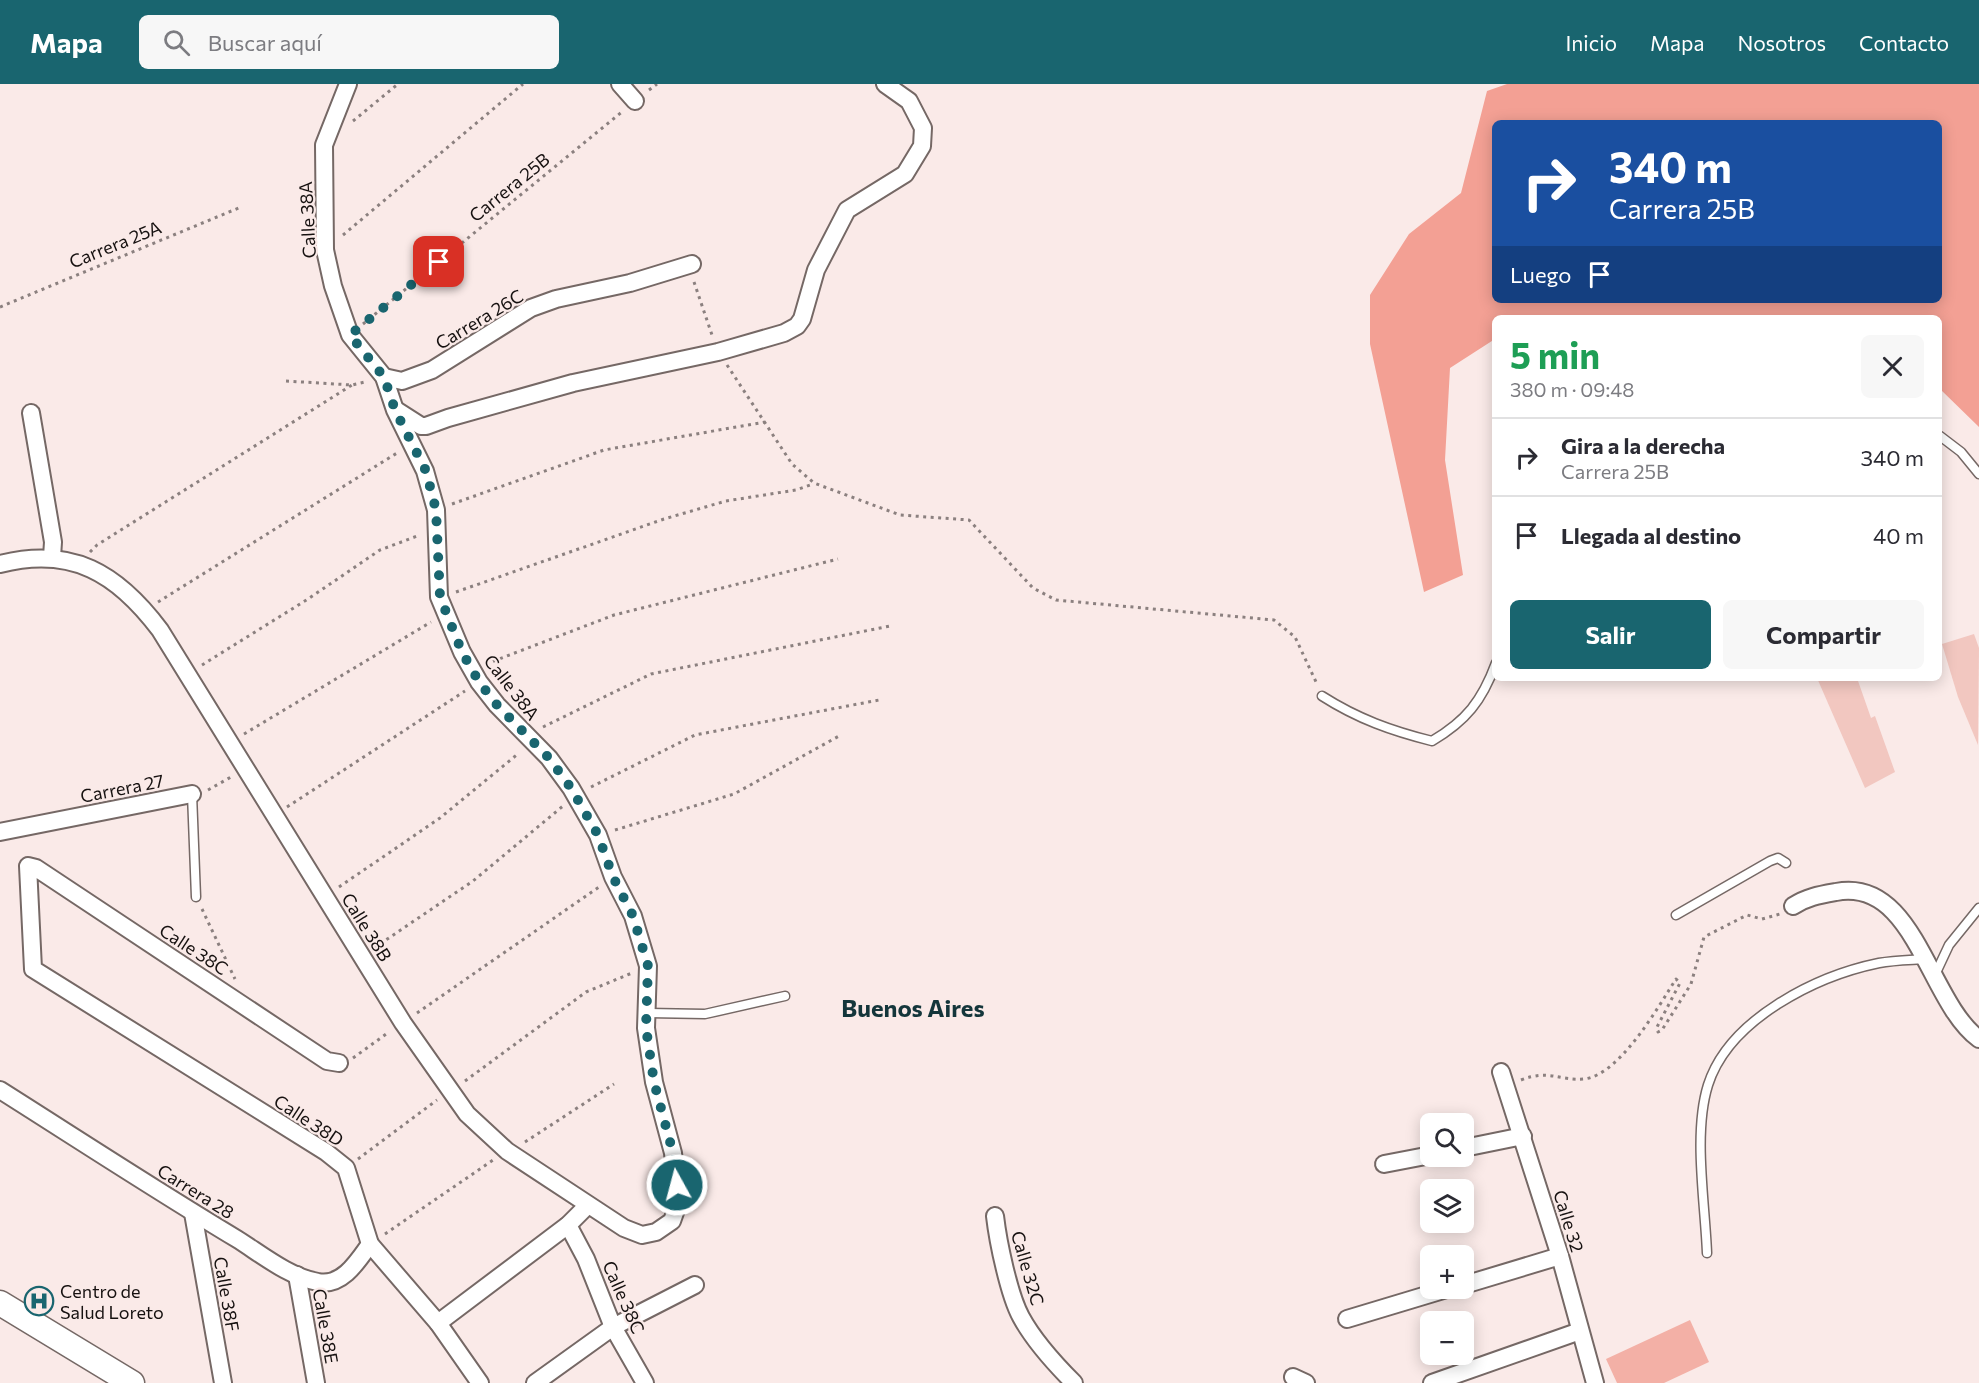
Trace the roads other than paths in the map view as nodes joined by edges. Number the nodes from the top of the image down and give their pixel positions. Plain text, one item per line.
1 (348, 84) edge
2 (620, 84) edge
3 (885, 84) edge
4 (634, 101) road end
5 (692, 264) road end
6 (384, 377) junction
7 (395, 410) junction
8 (31, 413) dead end
9 (1942, 437) edge
10 (1979, 474) edge
11 (52, 557) junction
12 (0, 564) edge
13 (1492, 671) edge
14 (1322, 696) road end
15 (192, 795) joint
16 (0, 832) edge
17 (1786, 863) dead end
18 (196, 897) road end
19 (1793, 906) road end
20 (1979, 908) edge
21 (1676, 915) dead end
22 (1924, 959) junction
23 (33, 969) joint
24 (1934, 977) junction
25 (785, 996) dead end
26 (648, 1013) junction
27 (1979, 1039) edge
28 (339, 1062) road end
29 (1503, 1079) road end
30 (0, 1090) edge
31 (1523, 1137) junction
32 (1474, 1146) edge
33 (1420, 1157) edge
34 (1384, 1164) dead end
35 (588, 1204) junction
36 (193, 1213) junction
37 (995, 1216) dead end
38 (568, 1225) junction
39 (656, 1232) joint
40 (370, 1244) junction
41 (1707, 1253) dead end
42 (1560, 1256) junction
43 (297, 1275) junction
44 (1474, 1281) edge
45 (695, 1285) dead end
46 (1420, 1297) edge
47 (0, 1303) edge
48 (1347, 1319) dead end
49 (438, 1323) junction
50 (613, 1327) junction
51 (1580, 1331) junction
52 (132, 1383) edge
53 (223, 1383) edge
54 (316, 1383) edge
55 (480, 1383) edge
56 (535, 1383) edge
57 (645, 1383) edge
58 (1074, 1383) edge
59 (1432, 1383) edge
60 (1595, 1383) edge

1 - 6 street, Calle 38A
2 - 4 street
3 - 7 street
5 - 6 street, Carrera 26C
6 - 7 street, Calle 38A
7 - 26 street, Calle 38A
8 - 11 street
9 - 10 lane
11 - 12 street, Calle 38B
11 - 35 street, Calle 38B
13 - 14 lane
15 - 16 street, Carrera 27
15 - 18 lane
17 - 21 lane
19 - 22 street
20 - 24 lane
22 - 24 street
22 - 41 lane
23 - 28 street, Calle 38C
23 - 40 street, Calle 38D
24 - 27 street
25 - 26 lane
26 - 39 street, Calle 38A
29 - 31 street, Calle 32
30 - 36 street, Carrera 28
31 - 32 street
31 - 42 street, Calle 32
33 - 34 street
35 - 38 street
35 - 39 street, Calle 38B
36 - 43 street, Carrera 28
36 - 53 street, Calle 38F
37 - 58 street, Calle 32C
38 - 49 street
38 - 50 street, Calle 38C
40 - 43 street, Carrera 28
40 - 49 street, Calle 38D
42 - 44 street
42 - 51 street, Calle 32
43 - 54 street, Calle 38E
45 - 50 street
46 - 48 street
47 - 52 street
49 - 55 street, Calle 38D
50 - 56 street
50 - 57 street, Calle 38C
51 - 59 street
51 - 60 street, Calle 32

